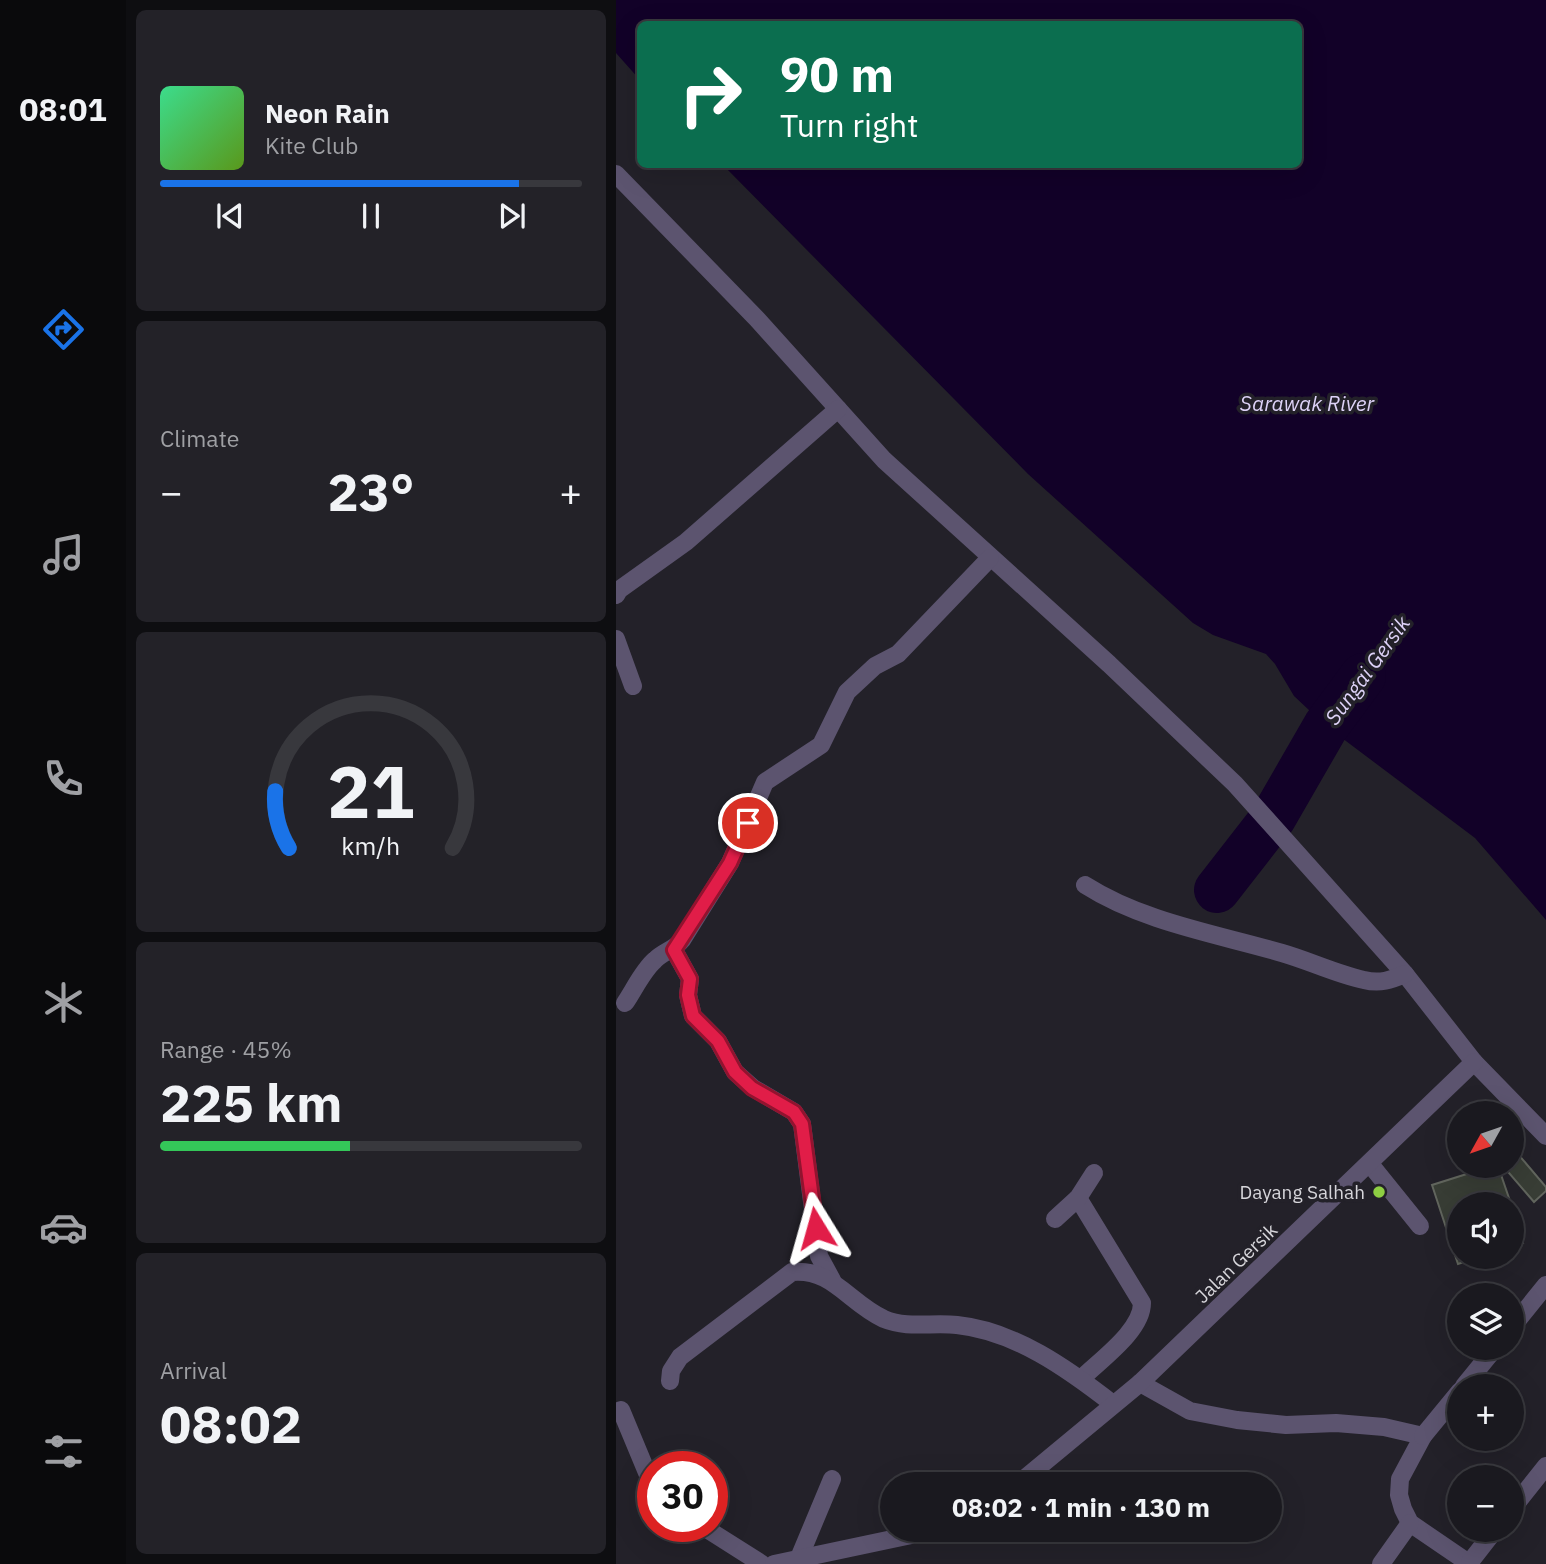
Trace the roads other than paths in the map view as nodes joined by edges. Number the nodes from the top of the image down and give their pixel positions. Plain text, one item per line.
1 (616, 174) edge
2 (838, 409) junction
3 (990, 558) junction
4 (616, 595) edge
5 (616, 639) edge
6 (633, 686) dead end
7 (1085, 885) dead end
8 (674, 950) junction
9 (1405, 974) junction
10 (625, 1003) dead end
11 (1474, 1062) junction
12 (1546, 1136) edge
13 (1370, 1164) junction
14 (1094, 1173) dead end
15 (1078, 1198) junction
16 (1055, 1219) dead end
17 (1420, 1226) dead end
18 (832, 1280) junction
19 (1546, 1285) edge
20 (1524, 1312) edge
21 (1485, 1360) edge
22 (1474, 1374) edge
23 (1081, 1379) junction
24 (670, 1381) dead end
25 (1140, 1383) junction
26 (1113, 1404) junction
27 (1447, 1407) edge
28 (621, 1410) dead end
29 (1423, 1436) junction
30 (638, 1451) edge
31 (1546, 1466) edge
32 (1032, 1472) edge
33 (832, 1479) dead end
34 (1524, 1494) edge
35 (1410, 1523) junction
36 (880, 1541) edge
37 (727, 1542) edge
38 (1486, 1542) edge
39 (799, 1558) junction
40 (1470, 1563) edge
41 (762, 1564) edge
42 (774, 1564) edge
43 (1381, 1564) edge

1 - 2 street
2 - 3 street
2 - 4 street
3 - 8 street
3 - 9 street
5 - 6 street
7 - 9 street
8 - 10 street
8 - 18 street
9 - 11 street
11 - 12 street
11 - 13 street, Jalan Gersik
13 - 17 street
13 - 25 street, Jalan Gersik
14 - 15 street
15 - 16 street
15 - 23 street
18 - 23 street
18 - 24 street
19 - 20 street
21 - 22 street
23 - 26 street
25 - 26 street, Jalan Gersik
25 - 29 street
26 - 32 street, Jalan Gersik
27 - 29 street
28 - 30 street
29 - 35 street
31 - 34 street
33 - 39 street
35 - 40 street
35 - 43 street
36 - 39 street
37 - 41 street
38 - 40 street
39 - 42 street

